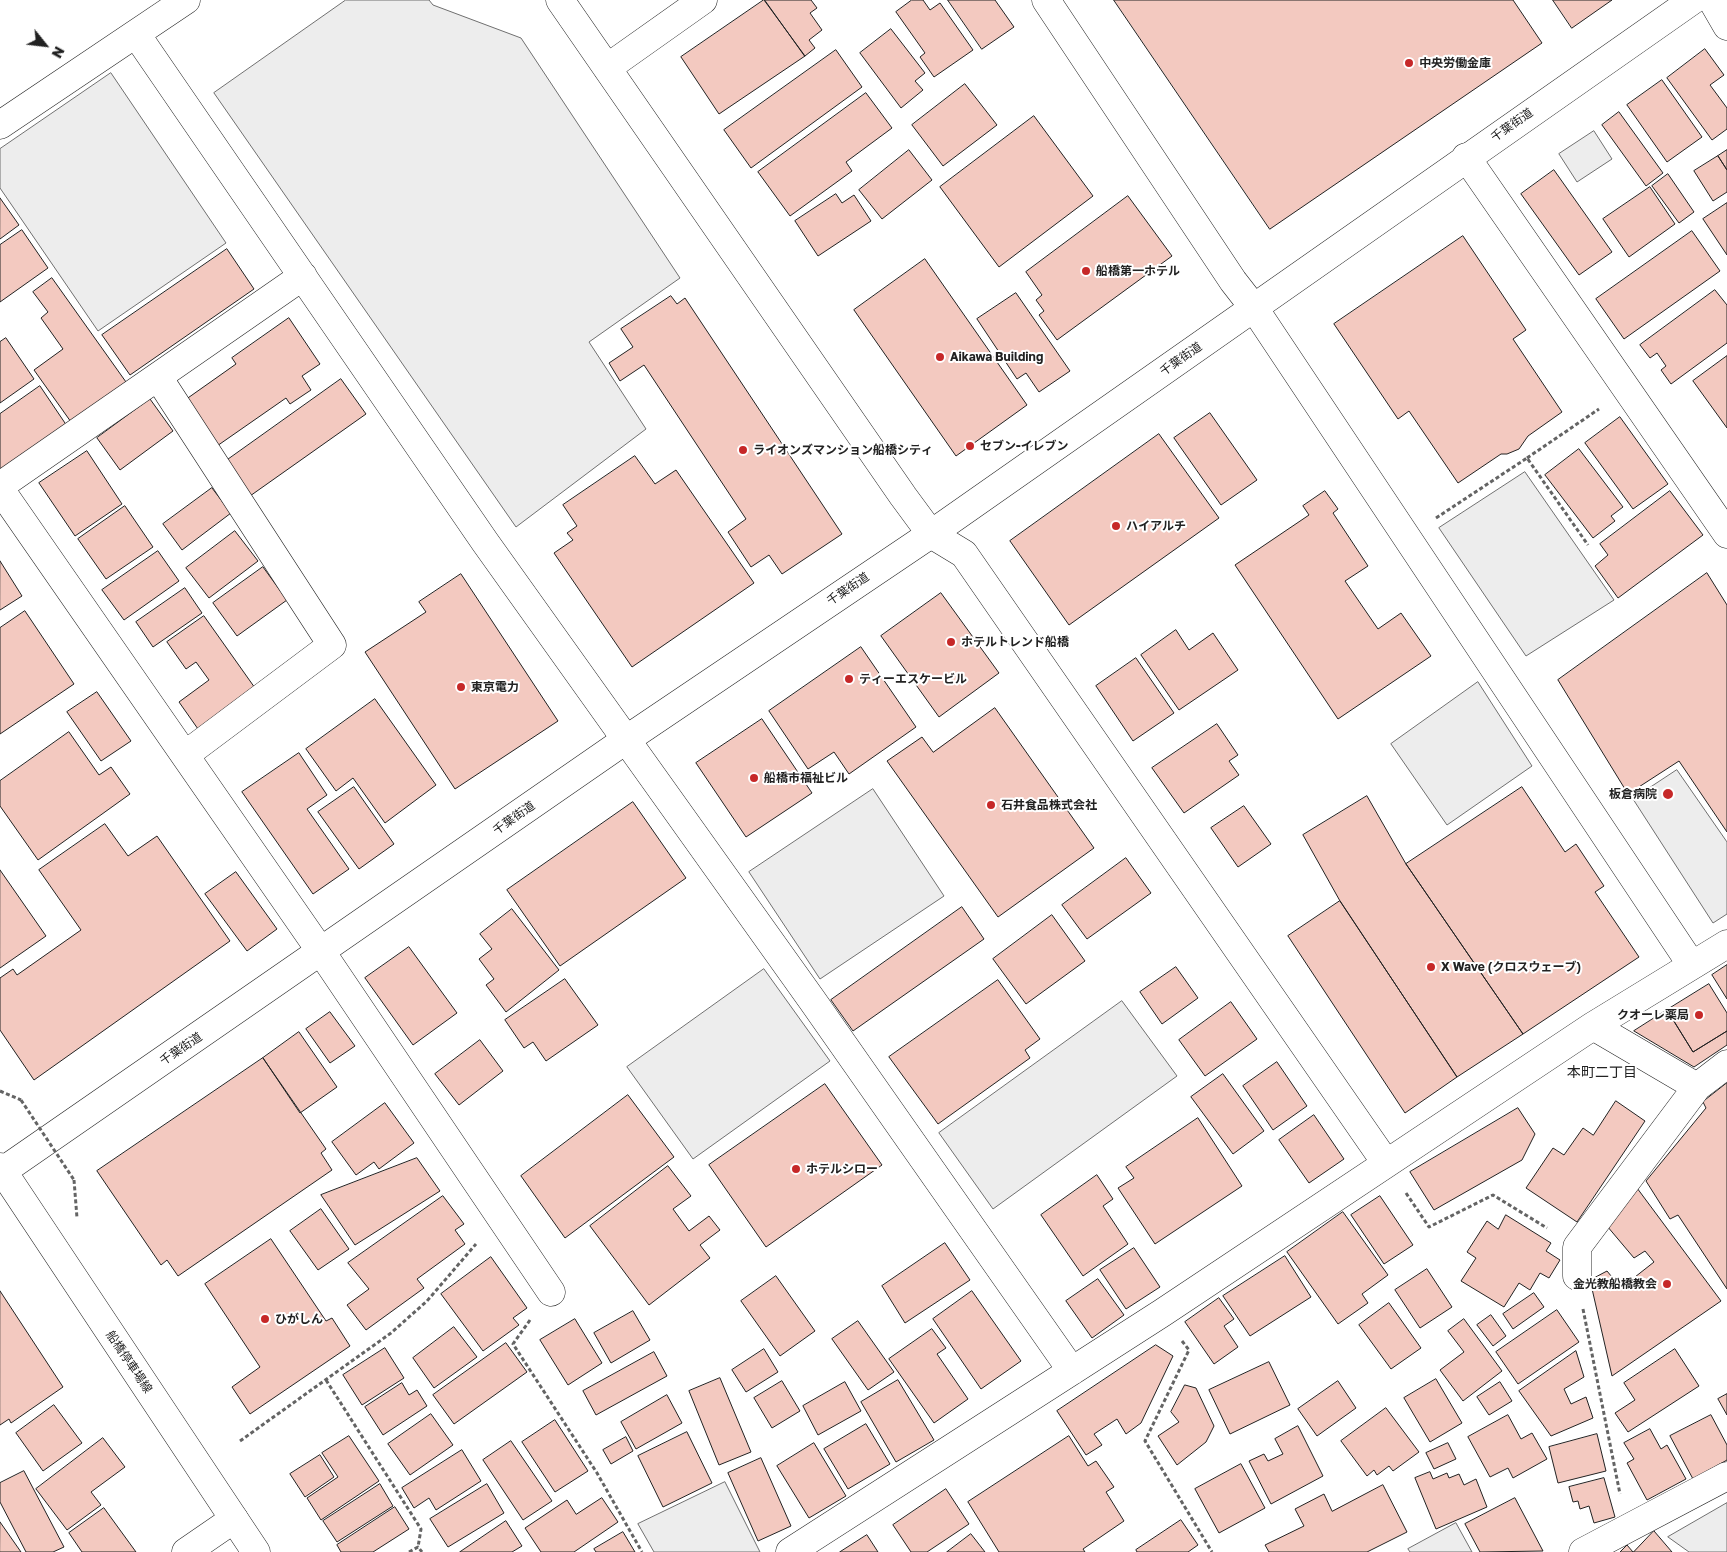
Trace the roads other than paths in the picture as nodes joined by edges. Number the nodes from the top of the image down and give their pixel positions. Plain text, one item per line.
1 (186, 0) edge
2 (560, 0) edge
3 (703, 0) edge
4 (1046, 0) edge
5 (1693, 0) edge
6 (1712, 0) edge
7 (1727, 26) edge
8 (136, 34) junction
9 (607, 68) junction
10 (0, 125) edge
11 (1466, 157) junction
12 (303, 276) junction
13 (1254, 308) junction
14 (158, 377) junction
15 (0, 488) edge
16 (931, 534) junction
17 (1727, 534) edge
18 (627, 739) junction
19 (185, 755) junction
20 (1727, 944) edge
21 (322, 952) junction
22 (1690, 964) junction
23 (1593, 1026) junction
24 (1727, 1064) edge
25 (1697, 1086) junction
26 (1386, 1163) junction
27 (1, 1171) edge
28 (1577, 1276) road end
29 (550, 1292) road end
30 (1072, 1371) junction
31 (1727, 1476) edge
32 (234, 1520) junction
33 (186, 1552) edge
34 (256, 1552) edge
35 (790, 1552) edge
36 (1583, 1552) edge

1 - 8 main road
2 - 9 main road
3 - 9 main road
4 - 13 main road
5 - 11 main road, 千葉街道
6 - 7 main road
8 - 10 main road
8 - 12 main road
9 - 16 main road
11 - 13 main road, 千葉街道
11 - 17 main road
12 - 14 main road
12 - 18 main road
13 - 16 main road, 千葉街道
13 - 22 main road
14 - 15 main road
14 - 19 main road
15 - 19 main road
16 - 18 main road, 千葉街道
16 - 26 main road
18 - 21 main road, 千葉街道
18 - 30 main road
19 - 21 main road
20 - 22 main road
21 - 27 main road, 千葉街道
21 - 29 main road
22 - 23 main road
23 - 25 main road
23 - 26 main road
24 - 25 main road
25 - 28 main road
26 - 30 main road
27 - 32 main road, 船橋停車場線
30 - 35 main road
31 - 36 main road
32 - 33 main road
32 - 34 main road, 船橋停車場線

